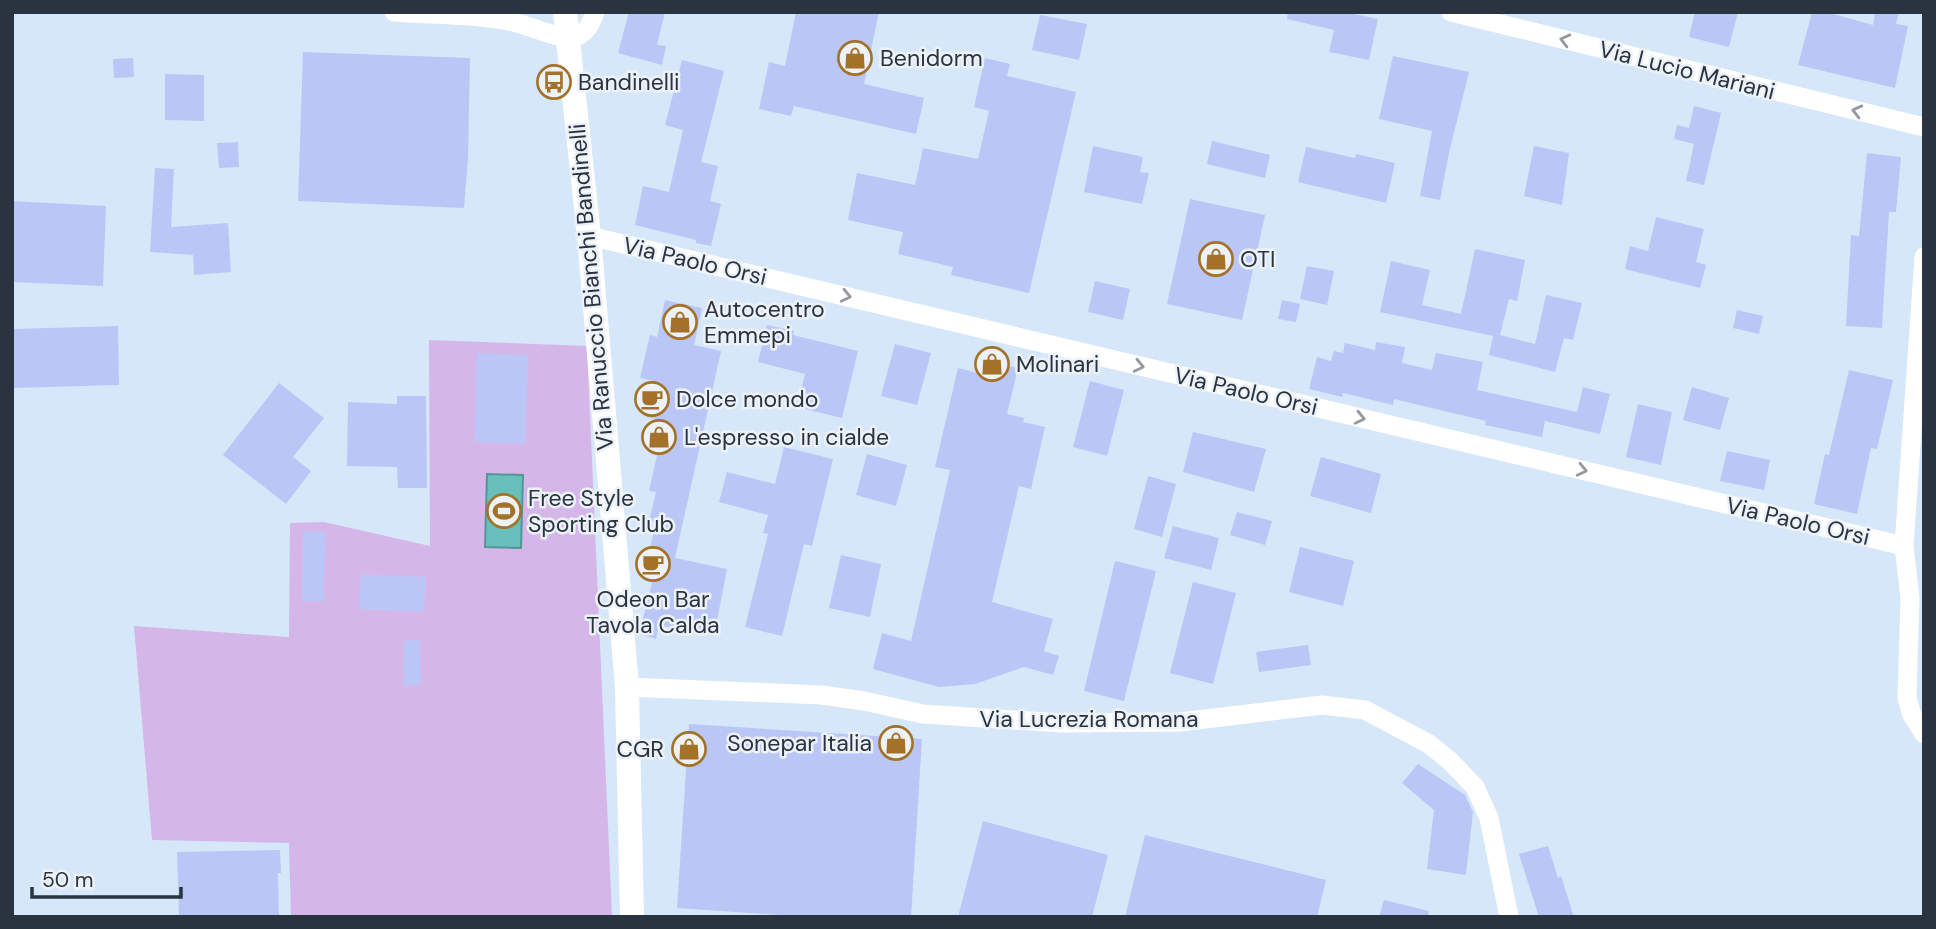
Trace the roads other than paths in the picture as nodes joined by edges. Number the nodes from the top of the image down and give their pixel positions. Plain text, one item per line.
1 (394, 12) edge
2 (565, 12) edge
3 (595, 12) edge
4 (1451, 12) edge
5 (567, 38) junction
6 (1924, 127) edge
7 (589, 236) junction
8 (1924, 257) edge
9 (1904, 546) junction
10 (627, 687) junction
11 (1924, 734) edge
12 (632, 917) edge
13 (1509, 917) edge

1 - 5 street
2 - 5 street, Via Ranuccio Bianchi Bandinelli
3 - 5 street
6 -> 4 street, Via Lucio Mariani
5 - 7 street, Via Ranuccio Bianchi Bandinelli
7 -> 9 street, Via Paolo Orsi
7 - 10 street, Via Ranuccio Bianchi Bandinelli
8 - 9 street
9 - 11 street
10 - 12 street, Via Ranuccio Bianchi Bandinelli
10 - 13 street, Via Lucrezia Romana

